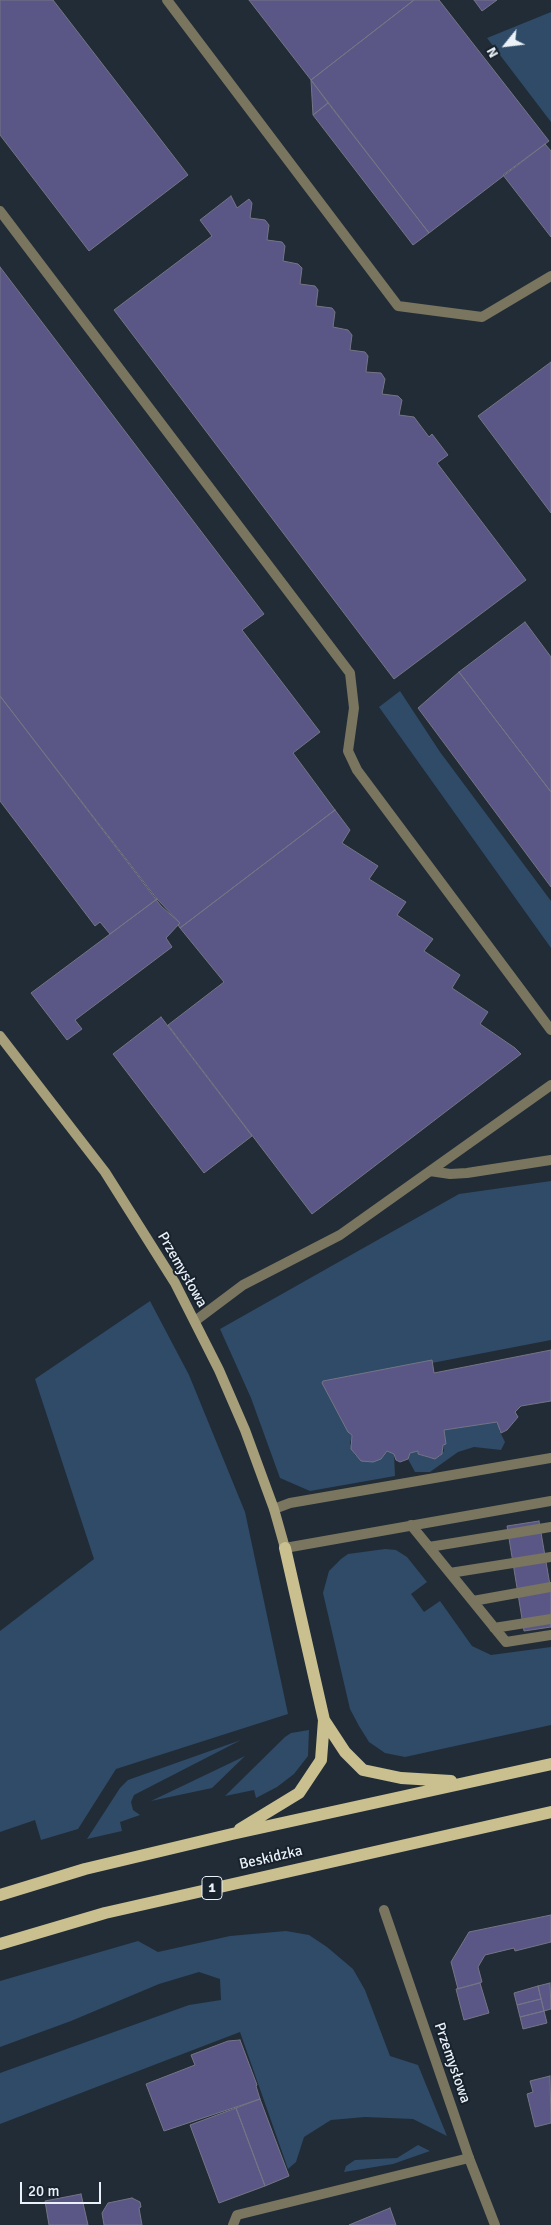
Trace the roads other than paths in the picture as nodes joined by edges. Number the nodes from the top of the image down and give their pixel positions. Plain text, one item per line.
1 (167, 0) edge
2 (0, 211) edge
3 (551, 276) edge
4 (551, 1030) edge
5 (0, 1036) edge
6 (551, 1085) edge
7 (551, 1160) edge
8 (430, 1171) junction
9 (195, 1321) junction
10 (551, 1458) edge
11 (551, 1503) edge
12 (274, 1509) junction
13 (411, 1525) junction
14 (551, 1527) edge
15 (428, 1547) junction
16 (285, 1548) junction
17 (551, 1557) edge
18 (450, 1573) junction
19 (551, 1587) edge
20 (473, 1601) junction
21 (551, 1619) edge
22 (494, 1628) junction
23 (551, 1635) edge
24 (324, 1720) junction
25 (551, 1764) edge
26 (467, 1782) junction
27 (551, 1812) edge
28 (232, 1834) junction
29 (0, 1895) edge
30 (384, 1910) dead end
31 (0, 1944) edge
32 (469, 2158) junction
33 (233, 2225) edge
34 (495, 2225) edge

1 - 3 street
2 - 4 street
5 - 9 street, Przemysłowa
6 - 8 street
7 - 8 street
8 - 9 street
9 - 12 street, Przemysłowa
10 - 12 street
11 - 13 street
12 - 16 street, Przemysłowa
13 - 15 street
13 - 16 street
14 - 15 street
15 - 18 street
16 - 24 main road
17 - 18 street
18 - 20 street
19 - 20 street
20 - 22 street
21 - 22 street
22 - 23 street
24 - 26 main road
24 - 28 main road
25 - 26 main road
26 - 28 main road
27 - 31 main road, Beskidzka / 1
28 - 29 main road
30 - 32 street, Przemysłowa
32 - 33 street
32 - 34 street, Przemysłowa

